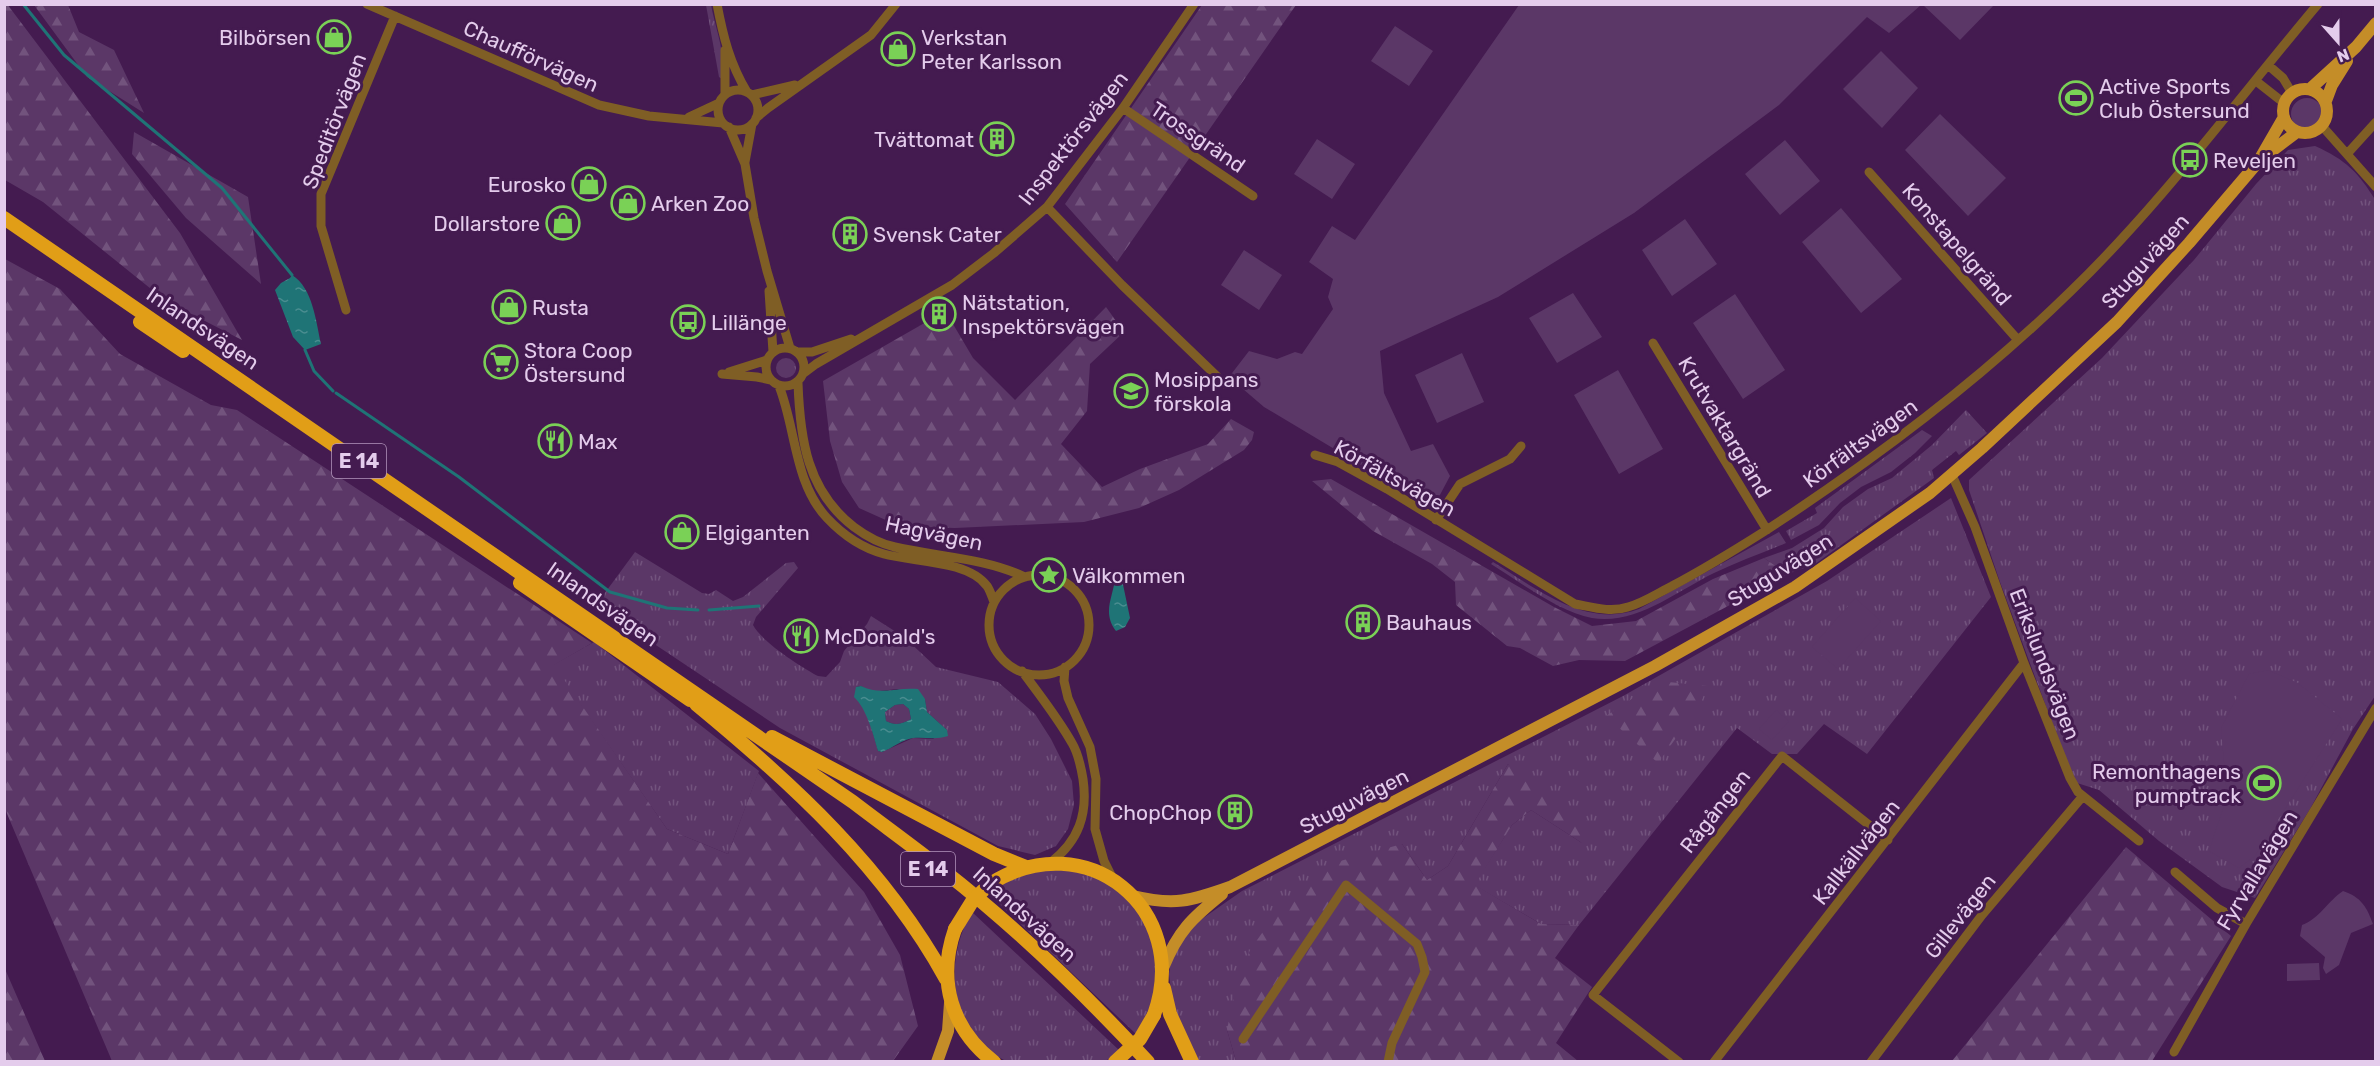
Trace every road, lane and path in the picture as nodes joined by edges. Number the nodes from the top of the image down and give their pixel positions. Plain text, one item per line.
1 (367, 4) edge
2 (717, 4) edge
3 (896, 4) edge
4 (1194, 4) edge
5 (2318, 4) edge
6 (395, 16) junction
7 (2376, 23) edge
8 (725, 44) junction
9 (2356, 47) junction
10 (2268, 65) junction
11 (2256, 81) junction
12 (803, 83) junction
13 (2310, 89) junction
14 (749, 93) junction
15 (725, 94) junction
16 (2288, 98) junction
17 (2326, 101) junction
18 (719, 103) junction
19 (1123, 108) junction
20 (2284, 117) junction
21 (687, 118) junction
22 (754, 121) junction
23 (2376, 122) edge
24 (726, 125) junction
25 (2322, 126) junction
26 (2297, 132) junction
27 (2347, 154) junction
28 (2258, 162) junction
29 (745, 164) junction
30 (1869, 172) dead end
31 (2376, 187) edge
32 (1253, 196) dead end
33 (1047, 207) junction
34 (4, 218) edge
35 (4, 229) edge
36 (767, 271) junction
37 (346, 310) dead end
38 (870, 332) junction
39 (2018, 340) junction
40 (1653, 343) dead end
41 (794, 350) junction
42 (770, 356) junction
43 (804, 373) junction
44 (775, 383) junction
45 (798, 383) junction
46 (1225, 384) dead end
47 (1521, 446) dead end
48 (1315, 455) dead end
49 (1952, 475) junction
50 (1436, 520) junction
51 (1767, 530) junction
52 (1025, 577) junction
53 (994, 602) junction
54 (2024, 663) junction
55 (1065, 667) junction
56 (1022, 671) junction
57 (696, 704) junction
58 (713, 706) junction
59 (2376, 708) edge
60 (2083, 796) junction
61 (1888, 840) junction
62 (2139, 841) dead end
63 (1050, 863) junction
64 (1026, 867) junction
65 (2175, 872) dead end
66 (1114, 880) junction
67 (1230, 887) junction
68 (1133, 896) junction
69 (2246, 924) junction
70 (1163, 968) junction
71 (946, 979) junction
72 (1163, 984) junction
73 (950, 1003) junction
74 (1243, 1039) dead end
75 (2174, 1052) dead end
76 (937, 1062) edge
77 (994, 1062) edge
78 (1115, 1062) edge
79 (1138, 1062) edge
80 (1148, 1062) edge
81 (1192, 1062) edge
82 (1388, 1062) edge
83 (1679, 1062) edge
84 (1714, 1062) edge
85 (1871, 1062) edge

1 - 6 street, Chaufförvägen
2 - 8 street
3 - 12 street
4 - 19 street, Inspektörsvägen
5 - 10 street, Körfältsvägen
6 - 21 street, Chaufförvägen
6 - 37 street, Speditörvägen
7 - 9 main road
8 - 14 street
8 - 15 street
9 - 13 main road
9 - 17 main road
10 - 11 street, Körfältsvägen
10 - 16 street
11 - 16 street
11 - 39 street, Körfältsvägen
12 - 14 street
12 - 22 street
13 - 16 main road
13 - 17 main road
14 - 15 street
14 - 22 street
15 - 18 street
16 - 20 main road
17 - 25 main road
18 - 21 street, Chaufförvägen
18 - 24 street
19 - 32 street, Trossgränd
19 - 33 street, Inspektörsvägen
20 - 26 main road
20 - 28 main road, Stuguvägen
21 - 24 street, Chaufförvägen
22 - 24 street
22 - 29 street
23 - 27 street
24 - 29 street
25 - 26 main road, Stuguvägen
25 - 27 street
26 - 28 main road, Stuguvägen
27 - 31 street
28 - 49 main road, Stuguvägen
29 - 36 street
30 - 39 street, Konstapelgränd
33 - 38 street, Inspektörsvägen
33 - 46 street
34 - 58 highway, Inlandsvägen / E 14
35 - 57 highway, Inlandsvägen / E 14
36 - 41 street
36 - 42 street
38 - 41 street, Inspektörsvägen
38 - 43 street, Inspektörsvägen
39 - 51 street, Körfältsvägen
40 - 51 street, Krutvaktargränd
41 - 42 street
41 - 43 street
42 - 44 street
42 - 44 street
43 - 45 street
44 - 45 street
44 - 53 street, Hagvägen
45 - 52 street, Hagvägen
47 - 50 street
48 - 50 street, Körfältsvägen
49 - 54 street, Erikslundsvägen
49 - 67 main road, Stuguvägen
50 - 51 street, Körfältsvägen
52 - 53 street
52 - 55 street
53 - 56 street
54 - 60 street, Erikslundsvägen
54 - 61 street, Kallkällvägen
55 - 56 street
55 - 66 street
56 - 63 street
57 - 71 highway
57 - 79 highway, Inlandsvägen / E 14
58 - 64 highway
58 - 80 highway, Inlandsvägen / E 14
59 - 69 street, Fyrvallavägen
60 - 62 street, Erikslundsvägen
60 - 85 street, Gillevägen
61 - 83 street, Rågången
61 - 84 street, Kallkällvägen
63 - 64 highway
63 - 66 highway
64 - 71 highway, bridge
65 - 69 street
66 - 68 highway
67 - 68 main road, Stuguvägen
67 - 70 main road, Stuguvägen
68 - 70 highway
69 - 75 street, Fyrvallavägen
70 - 72 highway
71 - 73 highway
72 - 78 highway, bridge
72 - 81 highway
73 - 76 main road
73 - 77 highway
74 - 82 street

